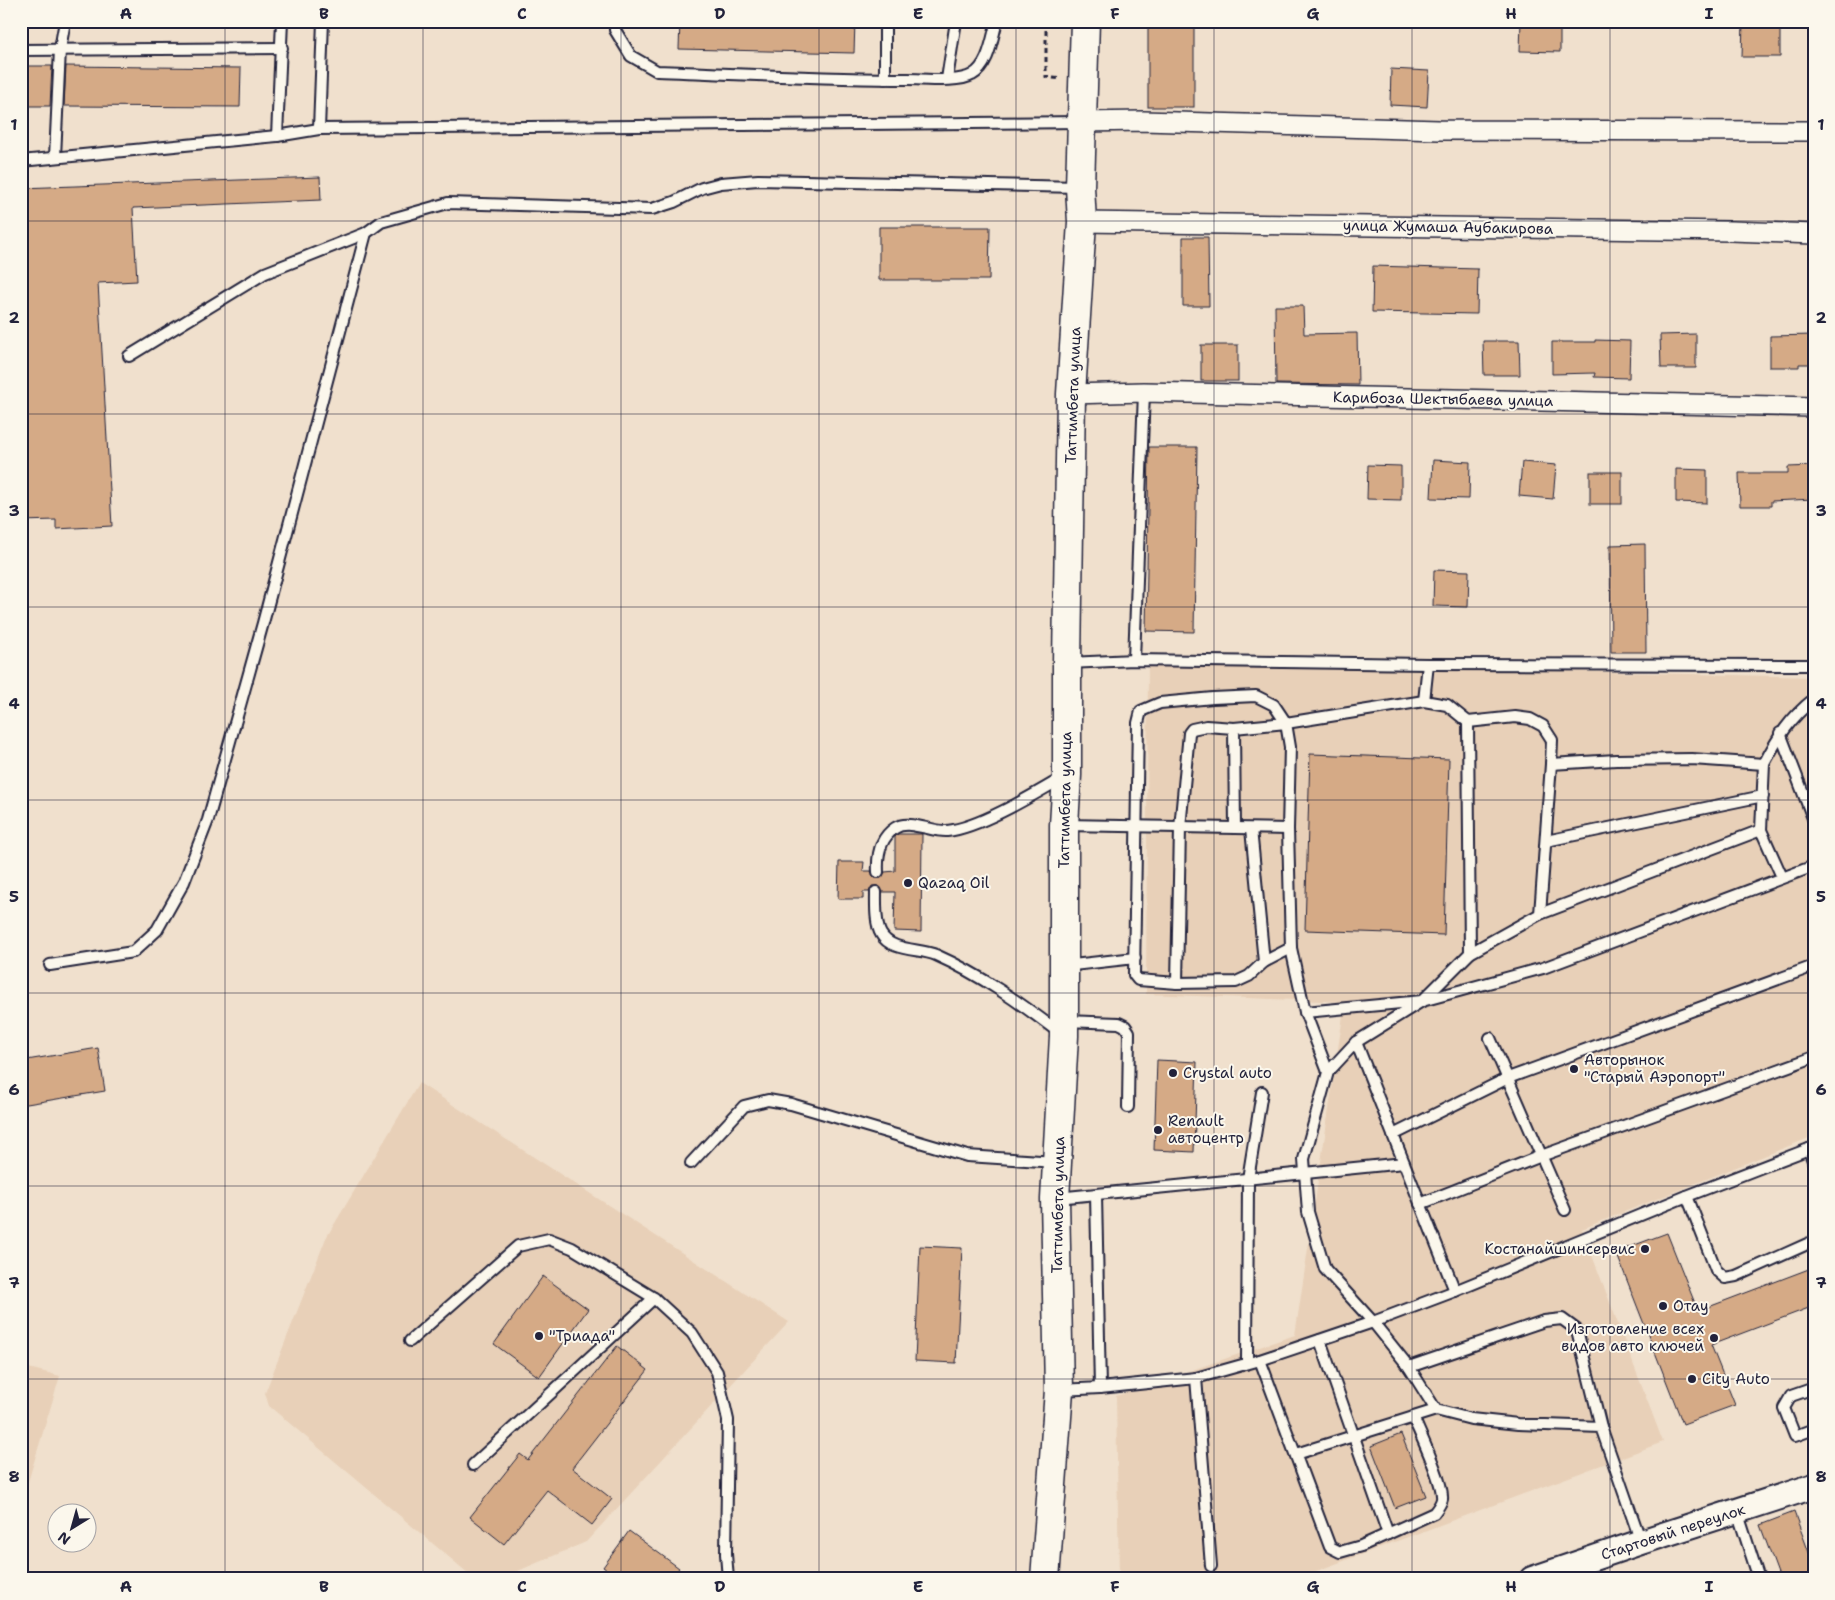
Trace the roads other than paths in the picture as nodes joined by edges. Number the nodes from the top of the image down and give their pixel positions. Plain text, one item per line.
1 (64, 21) edge
2 (282, 21) edge
3 (323, 21) edge
4 (615, 21) edge
5 (884, 21) edge
6 (956, 21) edge
7 (997, 21) edge
8 (1085, 21) edge
9 (282, 48) junction
10 (60, 49) junction
11 (21, 50) edge
12 (885, 79) junction
13 (947, 79) junction
14 (1082, 122) junction
15 (320, 129) junction
16 (1814, 131) edge
17 (277, 136) junction
18 (55, 157) junction
19 (21, 161) edge
20 (1080, 187) junction
21 (1082, 222) junction
22 (366, 233) junction
23 (1814, 234) edge
24 (130, 356) dead end
25 (1144, 392) junction
26 (1071, 394) junction
27 (1814, 407) edge
28 (1134, 660) junction
29 (1067, 663) junction
30 (1428, 664) junction
31 (1814, 665) edge
32 (1814, 699) edge
33 (1424, 701) junction
34 (1468, 722) junction
35 (1286, 723) junction
36 (1234, 728) junction
37 (1780, 733) junction
38 (1551, 764) junction
39 (1764, 764) junction
40 (1067, 775) junction
41 (1762, 796) junction
42 (1814, 822) edge
43 (1064, 825) junction
44 (1135, 827) junction
45 (1180, 828) junction
46 (1235, 828) junction
47 (1251, 829) junction
48 (1288, 829) junction
49 (1761, 830) junction
50 (1546, 841) junction
51 (1814, 866) edge
52 (878, 872) dead end
53 (1782, 877) junction
54 (876, 892) dead end
55 (1540, 914) junction
56 (1291, 948) junction
57 (1470, 953) junction
58 (1135, 958) junction
59 (1264, 962) junction
60 (50, 965) dead end
61 (1064, 966) junction
62 (1814, 966) edge
63 (1177, 983) junction
64 (1422, 1001) junction
65 (1305, 1012) junction
66 (1064, 1028) junction
67 (1490, 1038) dead end
68 (1356, 1042) junction
69 (1814, 1057) edge
70 (1328, 1072) junction
71 (1508, 1078) junction
72 (1262, 1092) dead end
73 (1128, 1108) dead end
74 (1393, 1134) junction
75 (1811, 1148) edge
76 (1541, 1156) junction
77 (1057, 1162) junction
78 (691, 1163) dead end
79 (1404, 1163) junction
80 (1814, 1164) edge
81 (1304, 1174) junction
82 (1248, 1179) junction
83 (1096, 1194) junction
84 (1687, 1196) junction
85 (1055, 1199) junction
86 (1420, 1204) junction
87 (1565, 1210) dead end
88 (1814, 1241) edge
89 (1455, 1291) junction
90 (654, 1298) junction
91 (1373, 1322) junction
92 (1320, 1340) junction
93 (410, 1341) dead end
94 (1260, 1360) junction
95 (1247, 1364) junction
96 (1409, 1367) junction
97 (1196, 1378) junction
98 (1100, 1388) junction
99 (1814, 1388) edge
100 (1059, 1390) junction
101 (1436, 1410) junction
102 (1413, 1417) junction
103 (1601, 1427) junction
104 (1814, 1429) edge
105 (1353, 1436) junction
106 (1296, 1454) junction
107 (473, 1465) dead end
108 (1814, 1486) edge
109 (1737, 1511) junction
110 (1388, 1534) junction
111 (1641, 1542) junction
112 (1211, 1566) dead end
113 (728, 1579) edge
114 (1045, 1579) edge
115 (1532, 1579) edge
116 (1759, 1579) edge

1 - 10 lane
2 - 9 lane
3 - 15 lane
4 - 12 lane
5 - 12 lane
6 - 13 lane
7 - 13 lane
8 - 14 main road, Таттимбета улица
9 - 10 lane
9 - 17 lane
10 - 11 lane
10 - 18 lane
12 - 13 lane
14 - 15 lane
14 - 16 street
14 - 20 main road, Таттимбета улица
15 - 17 lane
17 - 18 lane
18 - 19 lane
20 - 21 main road, Таттимбета улица
20 - 22 lane
21 - 23 street, улица Жумаша Аубакирова
21 - 26 main road, Таттимбета улица
22 - 24 lane
22 - 60 lane
25 - 26 street, Карибоза Шектыбаева улица
25 - 27 street, Карибоза Шектыбаева улица
25 - 28 lane
26 - 29 main road, Таттимбета улица
28 - 29 lane
28 - 30 lane
29 - 40 main road, Таттимбета улица
30 - 31 lane
30 - 33 lane
32 - 37 lane
33 - 34 lane
33 - 35 lane
34 - 38 lane
34 - 57 lane
35 - 36 lane
35 - 44 lane
35 - 48 lane
36 - 45 lane
36 - 46 lane
37 - 39 lane
37 - 42 lane
38 - 39 lane
38 - 50 lane
39 - 41 lane
40 - 43 main road, Таттимбета улица
40 - 52 lane
41 - 49 lane
41 - 50 lane
43 - 44 lane
43 - 61 main road, Таттимбета улица
44 - 45 lane
44 - 58 lane
45 - 46 lane
45 - 63 lane
46 - 47 lane
47 - 48 lane
47 - 59 lane
48 - 56 lane
49 - 53 lane
49 - 55 lane
50 - 55 lane
51 - 53 lane
53 - 64 lane
54 - 66 lane
55 - 57 lane
56 - 59 lane
56 - 65 lane
57 - 64 lane
58 - 61 lane
58 - 63 lane
59 - 63 lane
61 - 66 main road, Таттимбета улица
62 - 71 lane
64 - 65 lane
64 - 68 lane
65 - 70 lane
66 - 73 lane
66 - 77 main road, Таттимбета улица
67 - 71 lane
68 - 70 lane
68 - 74 lane
69 - 76 lane
70 - 81 lane
71 - 74 lane
71 - 76 lane
72 - 82 lane
74 - 79 lane
75 - 80 lane
75 - 84 lane
76 - 86 lane
76 - 87 lane
77 - 78 lane
77 - 85 main road, Таттимбета улица
79 - 81 lane
79 - 86 lane
81 - 82 lane
81 - 91 lane
82 - 83 lane
82 - 95 lane
83 - 85 lane
83 - 98 lane
84 - 88 lane
84 - 89 lane
85 - 100 main road, Таттимбета улица
86 - 89 lane
89 - 91 lane
90 - 93 lane
90 - 107 lane
90 - 113 lane
91 - 92 lane
91 - 96 lane
92 - 94 lane
92 - 105 lane
94 - 95 lane
94 - 106 lane
95 - 97 lane
96 - 101 lane
96 - 103 lane
97 - 98 lane
97 - 112 lane
98 - 100 lane
99 - 104 lane
100 - 114 main road, Таттимбета улица
101 - 102 lane
101 - 103 lane
102 - 105 lane
102 - 110 lane
103 - 111 lane
105 - 106 lane
105 - 110 lane
106 - 110 lane
108 - 109 street, Стартовый переулок
109 - 111 street, Стартовый переулок
109 - 116 lane
111 - 115 street, Стартовый переулок

